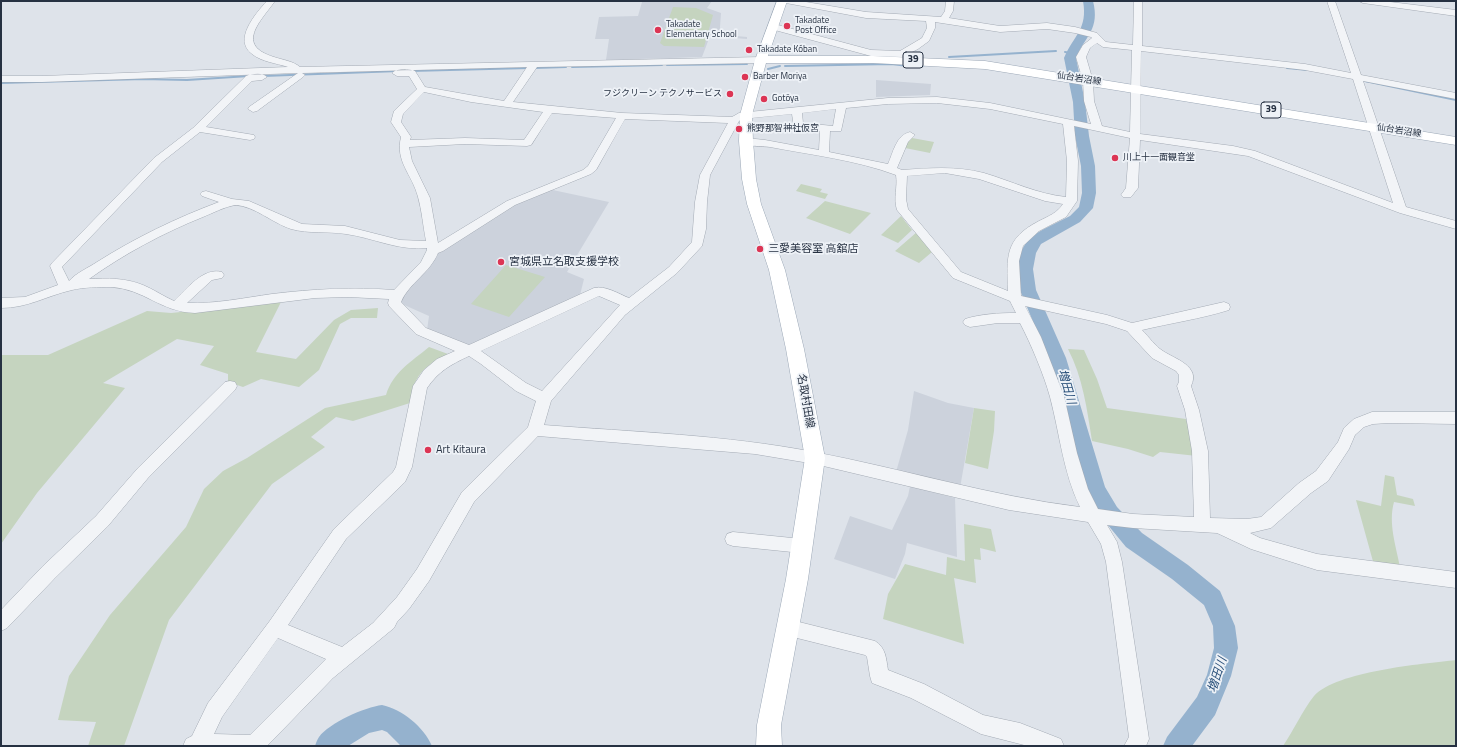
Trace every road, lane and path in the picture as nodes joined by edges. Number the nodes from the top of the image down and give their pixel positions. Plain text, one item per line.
1 (270, 1) edge
2 (782, 1) edge
3 (786, 1) edge
4 (950, 1) edge
5 (1138, 1) edge
6 (1332, 1) edge
7 (1363, 1) edge
8 (1456, 13) edge
9 (930, 19) junction
10 (944, 20) junction
11 (774, 27) junction
12 (1096, 37) junction
13 (1137, 49) junction
14 (871, 52) junction
15 (851, 59) junction
16 (762, 60) junction
17 (534, 64) junction
18 (304, 73) junction
19 (1, 78) edge
20 (1358, 79) junction
21 (1087, 80) junction
22 (422, 89) junction
23 (1136, 89) junction
24 (1456, 96) edge
25 (507, 104) junction
26 (842, 105) junction
27 (253, 109) dead end
28 (550, 110) junction
29 (797, 110) junction
30 (622, 116) junction
31 (740, 118) junction
32 (1069, 123) junction
33 (1375, 127) junction
34 (825, 128) junction
35 (1095, 128) junction
36 (201, 129) junction
37 (910, 135) dead end
38 (1135, 136) junction
39 (250, 137) dead end
40 (1456, 140) edge
41 (746, 141) junction
42 (403, 144) junction
43 (824, 154) junction
44 (896, 171) junction
45 (206, 194) dead end
46 (1127, 194) dead end
47 (1071, 201) junction
48 (230, 202) junction
49 (1401, 208) junction
50 (1456, 225) edge
51 (432, 247) junction
52 (218, 275) dead end
53 (69, 286) junction
54 (396, 295) junction
55 (1017, 300) junction
56 (1, 303) edge
57 (630, 304) junction
58 (176, 306) junction
59 (1224, 307) dead end
60 (1025, 318) junction
61 (970, 322) dead end
62 (1132, 328) junction
63 (469, 350) junction
64 (230, 386) dead end
65 (544, 399) junction
66 (1456, 418) edge
67 (535, 430) junction
68 (815, 458) junction
69 (1096, 516) junction
70 (1202, 525) junction
71 (1220, 526) junction
72 (733, 539) dead end
73 (802, 546) junction
74 (1456, 580) edge
75 (2, 620) edge
76 (275, 628) junction
77 (787, 628) junction
78 (343, 657) junction
79 (196, 744) edge
80 (253, 746) edge
81 (768, 746) edge
82 (1054, 746) edge
83 (1134, 746) edge

1 - 18 street
2 - 11 main road
3 - 9 street
4 - 10 street
5 - 13 street
6 - 20 street
7 - 8 street
9 - 10 street
9 - 14 street
10 - 12 street
11 - 14 street
11 - 16 main road
12 - 13 street
12 - 21 street
13 - 20 street
13 - 23 street
14 - 15 street
15 - 16 main road, 仙台岩沼線 / 39
15 - 21 main road, 仙台岩沼線 / 39
16 - 17 street
16 - 31 main road, 名取村田線
17 - 18 street
17 - 25 street
18 - 19 street
18 - 22 street
18 - 27 street
18 - 36 street
20 - 24 street
20 - 33 street
21 - 23 main road, 仙台岩沼線 / 39
21 - 35 street
22 - 25 street
22 - 42 street
23 - 33 main road, 仙台岩沼線 / 39
23 - 38 street
25 - 28 street
26 - 29 street
26 - 32 street
26 - 34 street
28 - 30 street
28 - 42 street
29 - 31 street
29 - 34 street
30 - 31 street
30 - 51 street
31 - 41 main road, 名取村田線
31 - 57 street
32 - 35 street
32 - 47 street
33 - 40 main road, 仙台岩沼線 / 39
33 - 49 street
34 - 43 street
35 - 38 street
36 - 39 street
36 - 53 street
37 - 44 street
38 - 46 street
38 - 49 street
41 - 43 street
41 - 68 main road, 名取村田線
42 - 51 street
43 - 44 street
44 - 47 street
44 - 55 street
45 - 48 street
47 - 55 street
48 - 51 street
48 - 53 street
49 - 50 street
51 - 54 street
52 - 58 street
53 - 56 street
53 - 58 street
54 - 58 street
54 - 63 street
55 - 60 street
55 - 62 street
57 - 63 street
57 - 65 street
59 - 62 street
60 - 61 street
60 - 69 street
62 - 70 street
63 - 65 street
63 - 76 street
64 - 75 street
65 - 67 street
66 - 71 street
67 - 68 street
67 - 78 street
68 - 69 street
68 - 73 main road, 名取村田線
69 - 70 street
69 - 83 street
70 - 71 street
71 - 74 street
72 - 73 street
73 - 77 main road, 名取村田線
76 - 78 street
76 - 79 street
77 - 81 main road, 名取村田線
77 - 82 street
78 - 80 street
79 - 80 street

